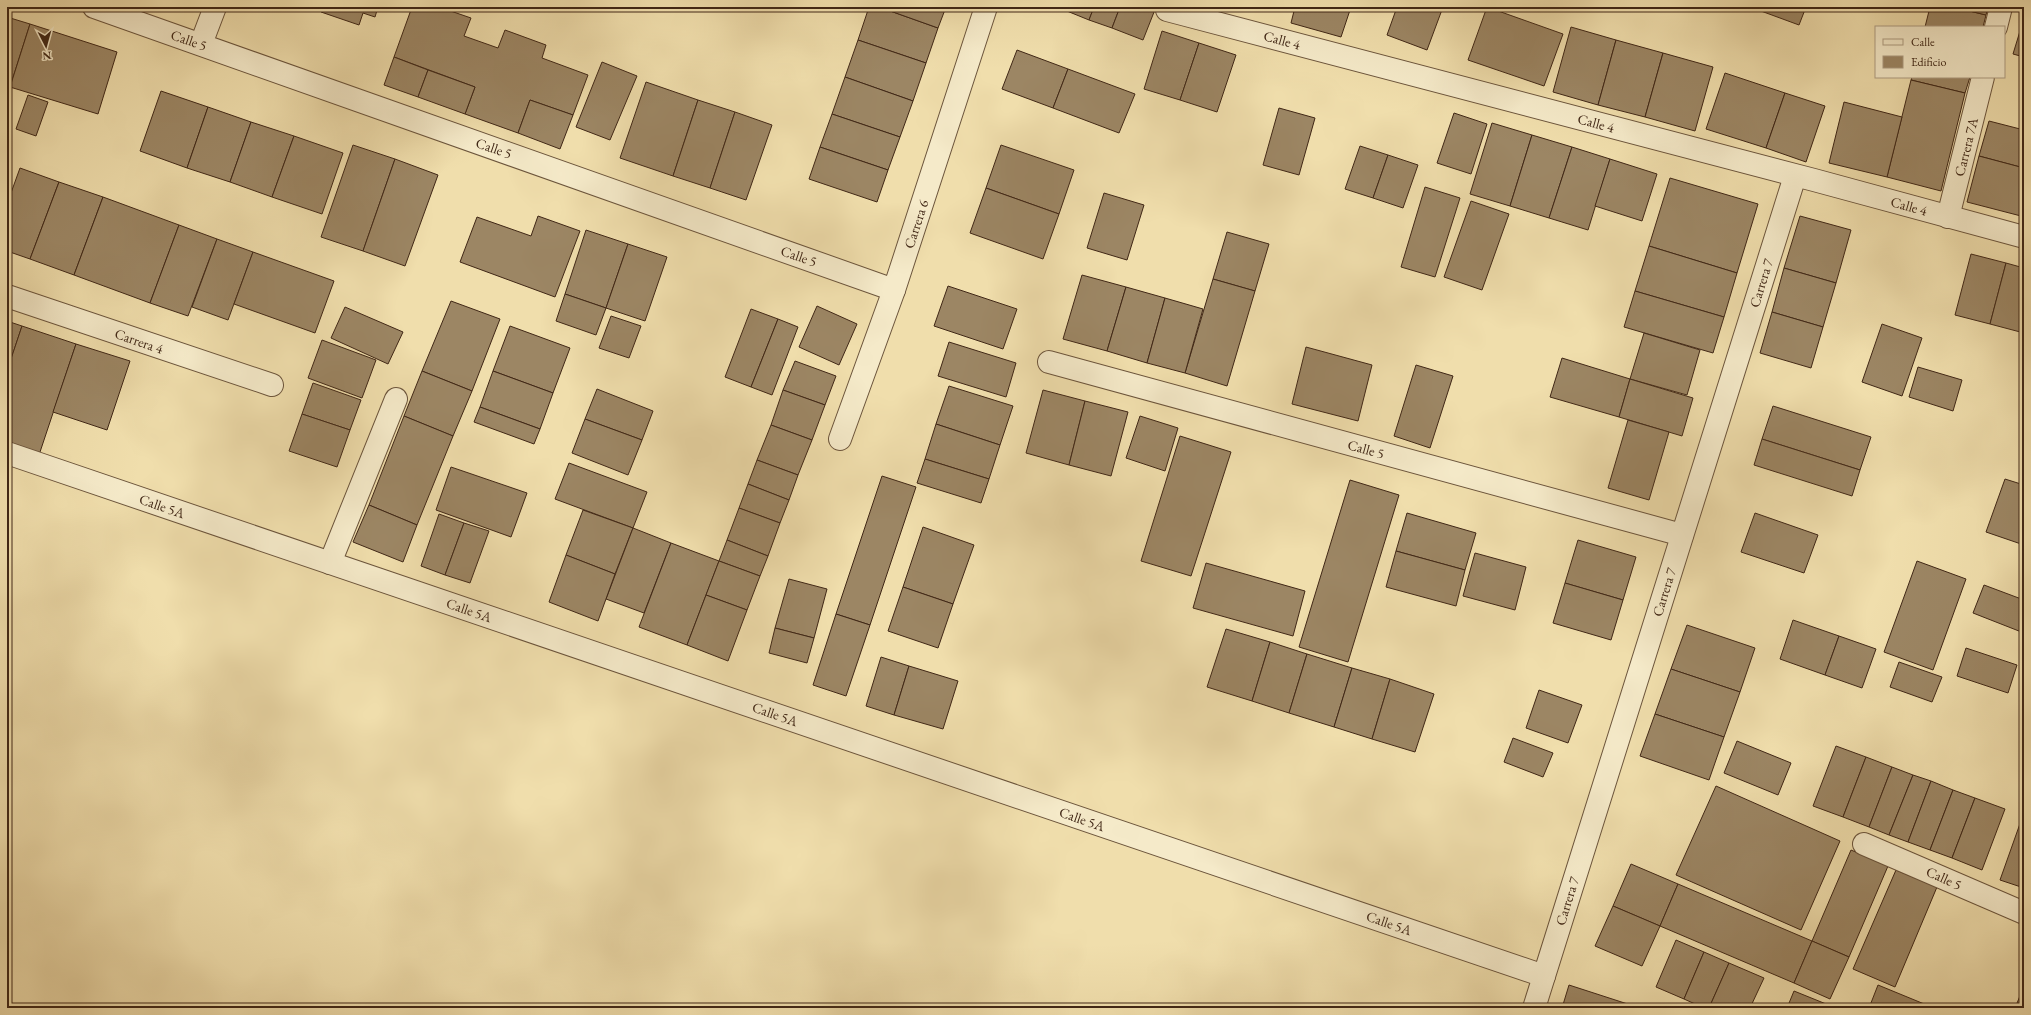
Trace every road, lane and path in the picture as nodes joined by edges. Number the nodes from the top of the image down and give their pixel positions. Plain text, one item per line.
1 (94, 7) edge
2 (215, 7) edge
3 (986, 7) edge
4 (2001, 7) edge
5 (1167, 10) dead end
6 (1996, 26) edge
7 (201, 44) junction
8 (1983, 78) edge
9 (1795, 176) junction
10 (1948, 217) junction
11 (2024, 237) edge
12 (894, 290) junction
13 (7, 296) edge
14 (1049, 362) dead end
15 (272, 385) dead end
16 (396, 399) dead end
17 (840, 439) dead end
18 (7, 453) edge
19 (1682, 535) junction
20 (330, 563) junction
21 (1864, 844) dead end
22 (2024, 913) edge
23 (1544, 976) junction
24 (1534, 1008) edge

1 - 7 street, Calle 5
2 - 7 street
3 - 12 street, Carrera 6
4 - 6 street
5 - 9 street, Calle 4
7 - 12 street, Calle 5
8 - 10 street, Carrera 7A
9 - 10 street, Calle 4
9 - 19 street, Carrera 7
10 - 11 street, Calle 4
12 - 17 street, Carrera 6
13 - 15 street, Carrera 4
14 - 19 street, Calle 5
16 - 20 street
18 - 20 street, Calle 5A
19 - 23 street, Carrera 7
20 - 23 street, Calle 5A
21 - 22 street, Calle 5
23 - 24 street, Carrera 7

